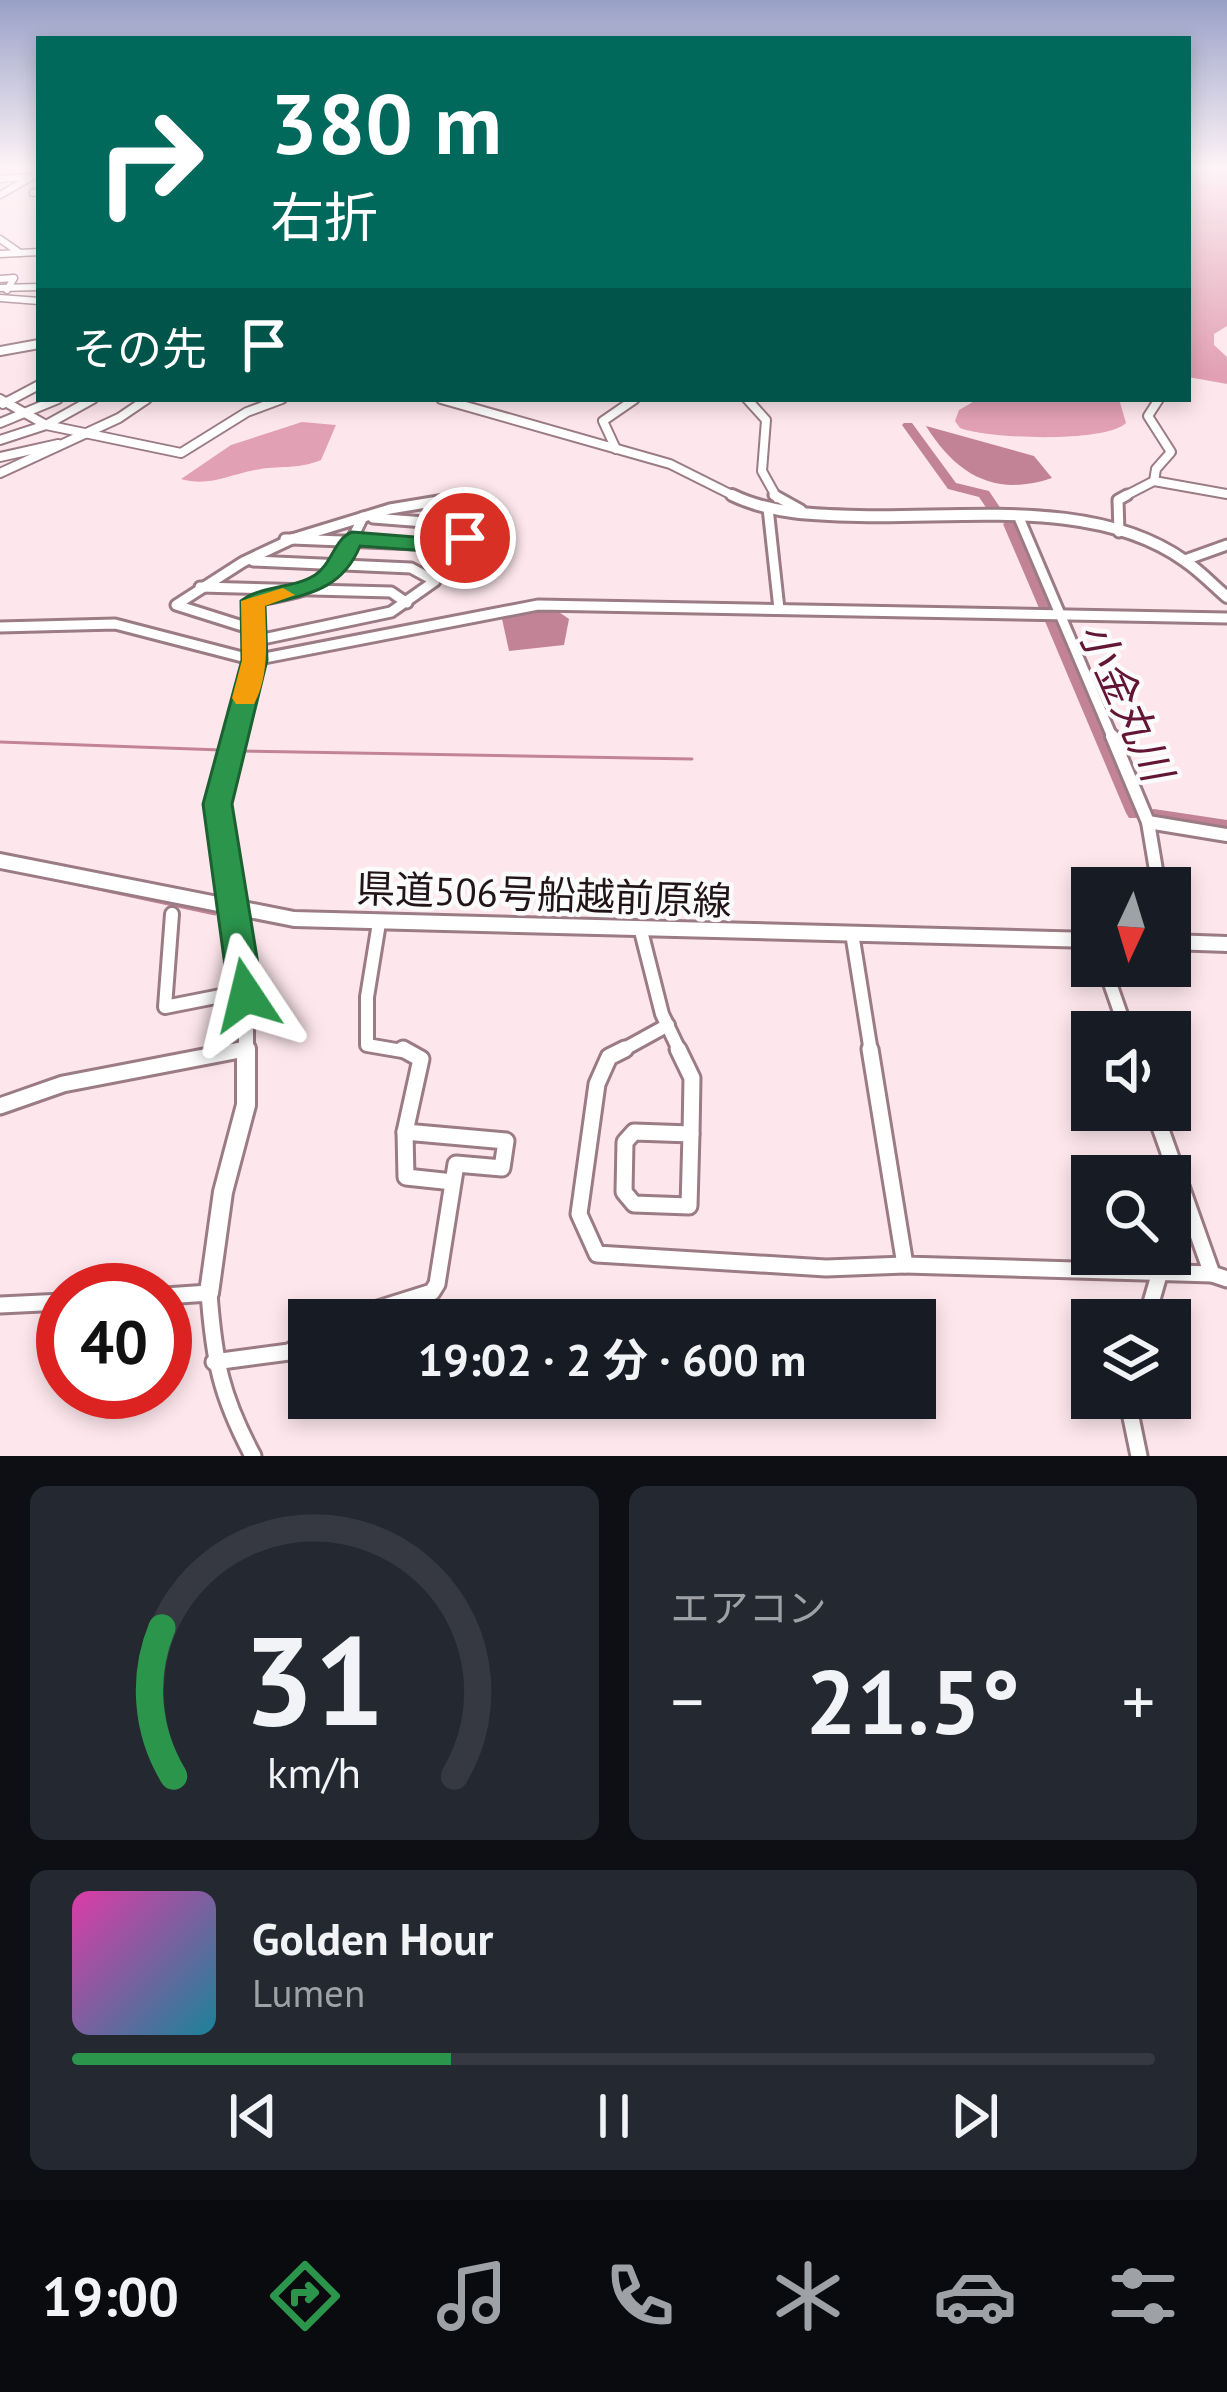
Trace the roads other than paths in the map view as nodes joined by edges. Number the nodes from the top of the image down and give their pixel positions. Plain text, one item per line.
1 (0, 239) edge
2 (36, 252) edge
3 (0, 254) edge
4 (20, 254) junction
5 (0, 279) edge
6 (36, 286) edge
7 (4, 288) edge
8 (1, 298) edge
9 (36, 301) edge
10 (36, 345) edge
11 (0, 351) edge
12 (36, 386) edge
13 (2, 402) edge
14 (52, 402) edge
15 (88, 402) edge
16 (142, 402) edge
17 (274, 402) edge
18 (452, 402) edge
19 (630, 402) edge
20 (751, 402) edge
21 (1157, 402) edge
22 (26, 415) junction
23 (0, 423) edge
24 (46, 425) junction
25 (92, 431) junction
26 (0, 440) edge
27 (73, 440) junction
28 (616, 449) junction
29 (0, 457) edge
30 (0, 473) edge
31 (1154, 481) junction
32 (1227, 494) edge
33 (768, 508) junction
34 (801, 510) junction
35 (363, 517) junction
36 (1020, 520) junction
37 (476, 526) junction
38 (1118, 532) junction
39 (285, 539) junction
40 (352, 539) junction
41 (1226, 546) edge
42 (1185, 560) junction
43 (248, 561) junction
44 (343, 563) junction
45 (313, 586) junction
46 (200, 587) junction
47 (1227, 597) edge
48 (404, 605) junction
49 (779, 609) junction
50 (1060, 615) junction
51 (1227, 618) edge
52 (0, 627) edge
53 (413, 627) junction
54 (253, 635) junction
55 (254, 660) junction
56 (1148, 822) junction
57 (1227, 835) edge
58 (0, 861) edge
59 (1156, 867) edge
60 (235, 908) junction
61 (172, 914) dead end
62 (379, 923) junction
63 (641, 931) junction
64 (851, 934) junction
65 (1071, 939) edge
66 (1191, 943) edge
67 (1227, 944) edge
68 (246, 991) junction
69 (668, 1024) junction
70 (245, 1049) junction
71 (0, 1106) edge
72 (1162, 1131) edge
73 (406, 1132) junction
74 (691, 1134) junction
75 (453, 1182) junction
76 (904, 1265) junction
77 (1071, 1272) edge
78 (1159, 1275) joint
79 (1220, 1277) edge
80 (209, 1293) junction
81 (192, 1294) edge
82 (410, 1299) edge
83 (1152, 1299) edge
84 (36, 1303) edge
85 (0, 1305) edge
86 (288, 1352) edge
87 (214, 1362) junction
88 (1131, 1419) edge
89 (253, 1456) edge
90 (1139, 1456) edge

1 - 4 street
2 - 4 street
3 - 4 street
5 - 7 street
6 - 7 street
7 - 8 street
8 - 9 street
10 - 11 street
12 - 13 street
13 - 22 street
14 - 22 street
15 - 24 street
16 - 25 street
17 - 25 street
18 - 28 street
19 - 28 street
20 - 34 street
21 - 31 street
22 - 23 street
22 - 24 street
24 - 25 street
24 - 26 street
25 - 27 street
27 - 29 street
27 - 30 street
28 - 33 street
31 - 32 street
31 - 38 street
33 - 34 street
33 - 49 street
34 - 36 street
35 - 37 street
35 - 37 street
35 - 39 street
35 - 40 street
36 - 38 street
36 - 50 street
37 - 40 street
38 - 42 street
39 - 40 street
39 - 43 street
40 - 44 street
41 - 42 street
42 - 47 street
43 - 44 street
43 - 46 street
44 - 45 street
44 - 48 street
45 - 46 street
45 - 48 street
45 - 54 street
46 - 54 street
48 - 53 street
48 - 54 street
49 - 50 street
49 - 53 street
50 - 51 street
50 - 56 street
52 - 55 street
53 - 55 street
54 - 55 street
55 - 60 street
56 - 57 street
56 - 59 street
58 - 60 main road, 県道506号船越前原線
60 - 62 main road, 県道506号船越前原線
60 - 68 street
61 - 68 street
62 - 63 main road, 県道506号船越前原線
62 - 73 street
63 - 64 main road, 県道506号船越前原線
63 - 69 street
64 - 65 main road, 県道506号船越前原線
64 - 76 street
66 - 67 main road
68 - 70 street
69 - 74 street
69 - 76 street
70 - 71 street
70 - 80 street
72 - 79 street
73 - 75 street
73 - 75 street
74 - 74 street
75 - 82 street
76 - 77 street
78 - 79 street
78 - 83 street
80 - 81 street
80 - 87 street
84 - 85 street
86 - 87 street
87 - 89 street
88 - 90 street

